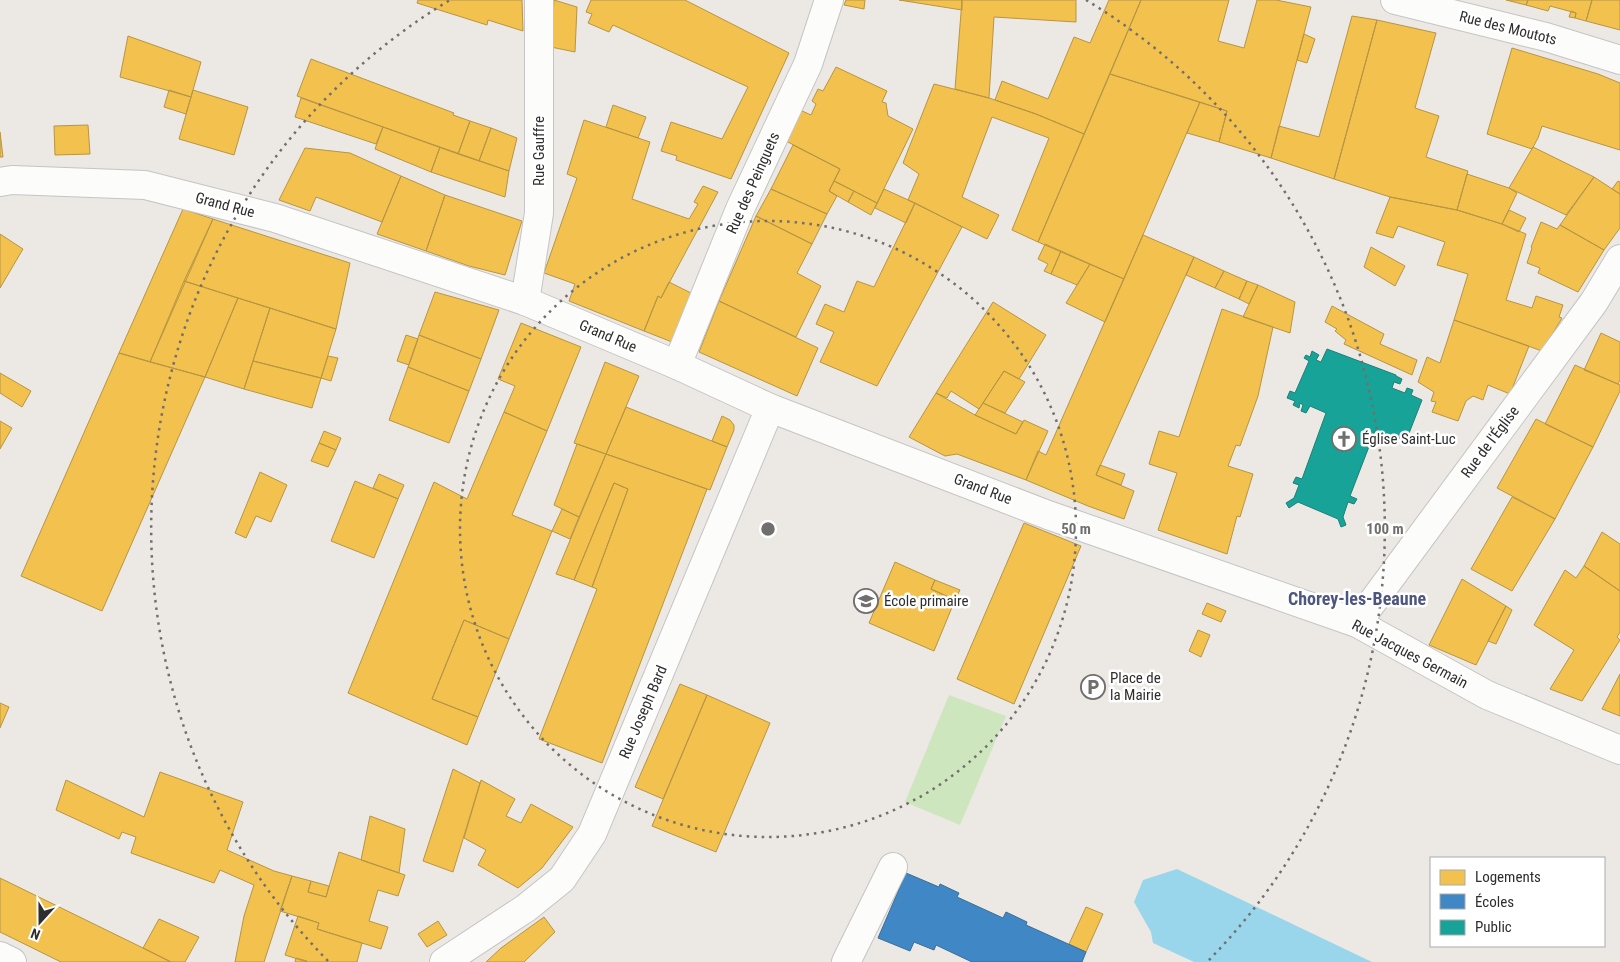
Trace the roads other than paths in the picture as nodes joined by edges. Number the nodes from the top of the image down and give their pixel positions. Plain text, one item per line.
1 (539, 0) edge
2 (829, 0) edge
3 (1394, 0) edge
4 (1620, 60) edge
5 (0, 182) edge
6 (1620, 259) edge
7 (525, 301) junction
8 (677, 365) junction
9 (770, 408) junction
10 (1197, 568) joint
11 (1356, 623) junction
12 (1620, 750) edge
13 (893, 867) dead end
14 (0, 956) edge
15 (12, 962) edge
16 (444, 962) edge
17 (846, 962) edge

1 - 7 street, Rue Gauffre
2 - 8 street, Rue des Peinguets
3 - 4 street, Rue des Moutots
5 - 7 street, Grand Rue
6 - 11 street, Rue de l'Église
7 - 8 street, Grand Rue
8 - 9 street, Grand Rue
9 - 10 street, Grand Rue
9 - 16 street, Rue Joseph Bard
10 - 11 street, Rue Jacques Germain
11 - 12 street, Rue Jacques Germain
13 - 17 street
14 - 15 street

